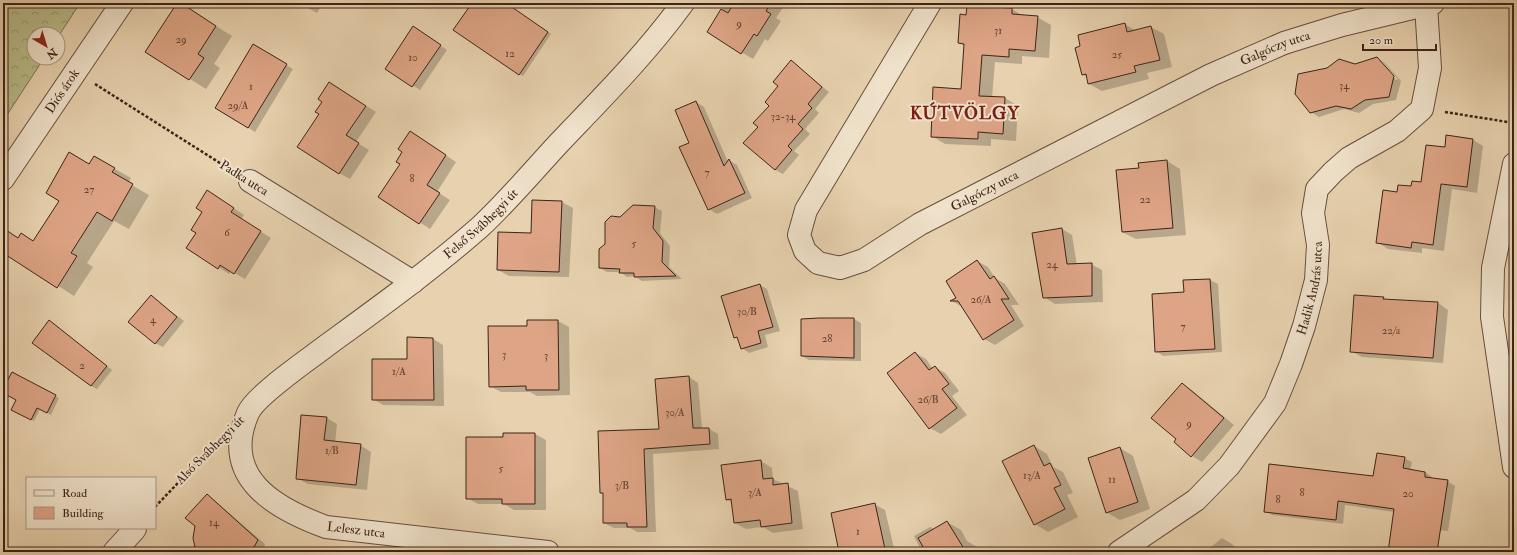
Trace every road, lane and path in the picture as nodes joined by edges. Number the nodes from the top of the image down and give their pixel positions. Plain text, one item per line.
1 (122, 3) edge
2 (683, 3) edge
3 (930, 3) edge
4 (1429, 4) edge
5 (76, 72) junction
6 (1422, 109) junction
7 (1514, 123) edge
8 (1514, 164) edge
9 (3, 179) edge
10 (250, 181) joint
11 (413, 282) junction
12 (249, 411) joint
13 (220, 439) dead end
14 (1514, 467) edge
15 (156, 506) edge
16 (135, 529) edge
17 (114, 552) edge
18 (548, 552) edge
19 (1119, 552) edge

1 - 5 street, Diós árok
2 - 11 street, Felső Svábhegyi út
3 - 4 street, Galgóczy utca
4 - 6 street
5 - 9 street, Diós árok
5 - 10 path, Padka utca
6 - 7 path
6 - 19 street, Hadik András utca
8 - 14 street
10 - 11 street, Padka utca
11 - 12 street, Felső Svábhegyi út
12 - 18 street, Lelesz utca
13 - 15 path, Alsó Svábhegyi út
16 - 17 street

